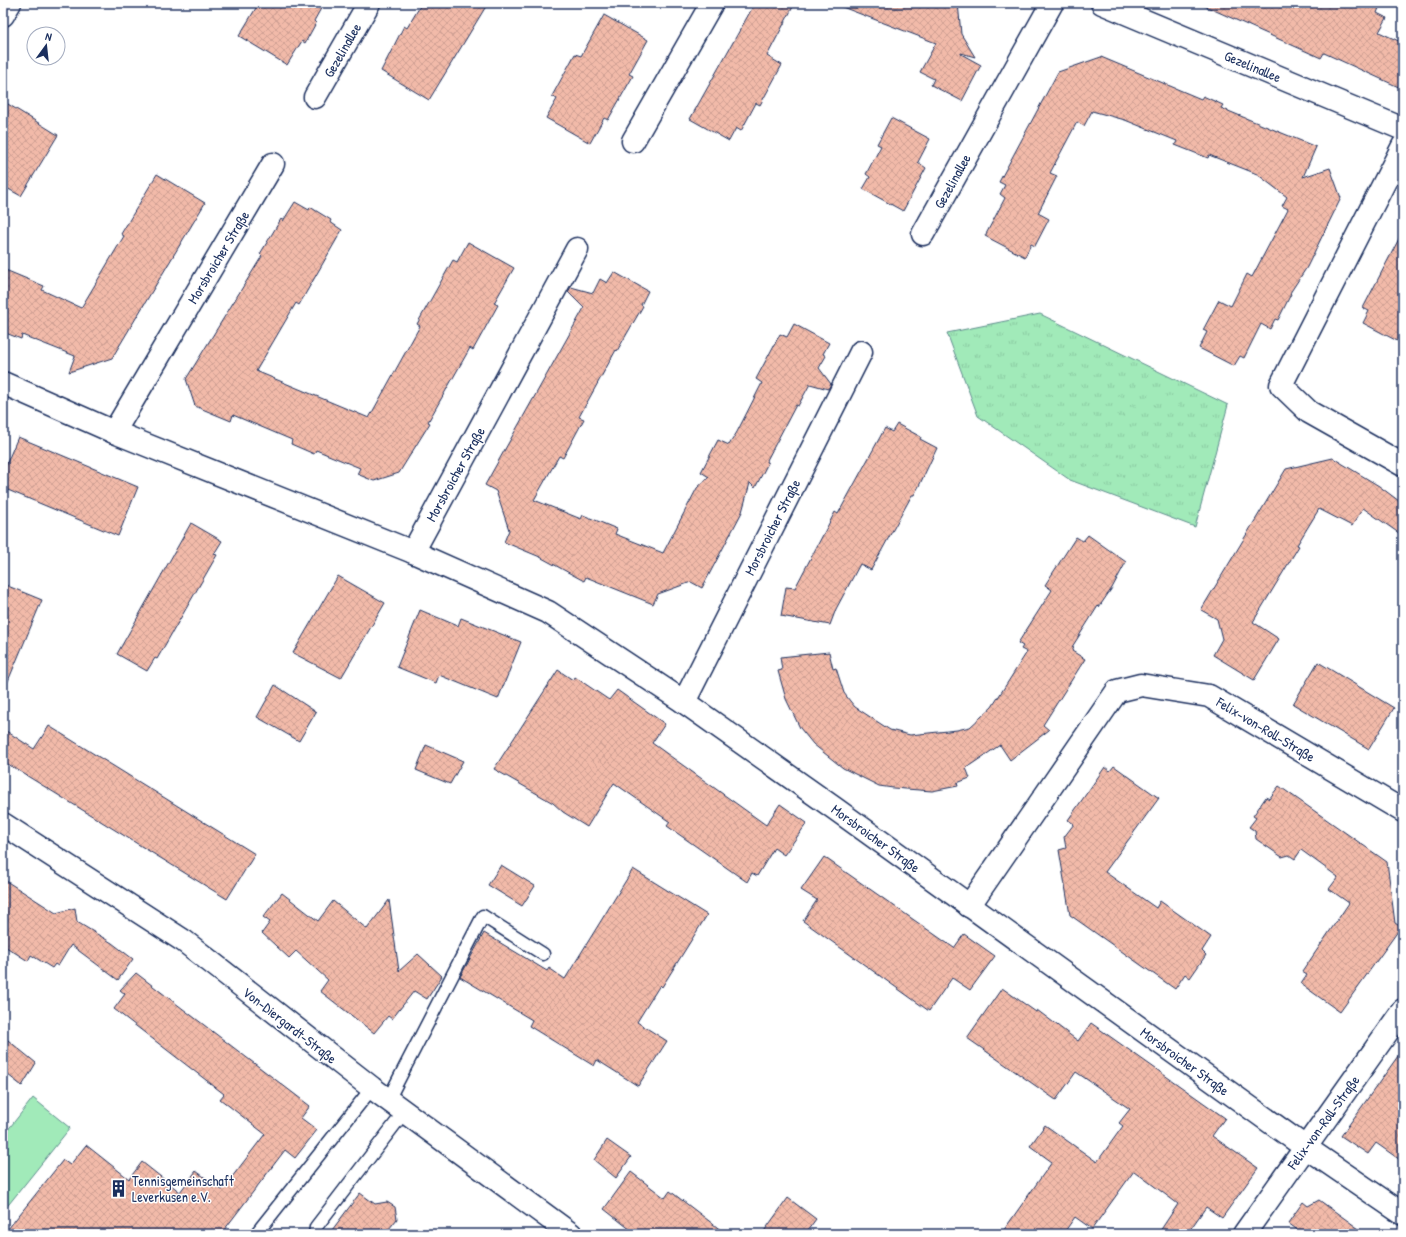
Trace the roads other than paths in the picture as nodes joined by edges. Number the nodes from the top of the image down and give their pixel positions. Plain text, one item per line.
1 (10, 3) edge
2 (369, 3) edge
3 (712, 3) edge
4 (1052, 3) edge
5 (1102, 3) edge
6 (3, 15) edge
7 (315, 97) dead end
8 (1403, 129) edge
9 (633, 141) dead end
10 (1403, 146) edge
11 (273, 164) dead end
12 (923, 234) dead end
13 (578, 249) dead end
14 (861, 352) dead end
15 (3, 383) edge
16 (114, 432) junction
17 (1403, 465) edge
18 (413, 552) junction
19 (684, 702) junction
20 (1403, 811) edge
21 (3, 824) edge
22 (969, 906) junction
23 (543, 954) dead end
24 (1403, 1010) edge
25 (388, 1100) junction
26 (1305, 1147) junction
27 (1403, 1214) edge
28 (256, 1234) edge
29 (315, 1234) edge
30 (571, 1234) edge
31 (1244, 1234) edge

1 - 6 street
2 - 7 street, Gezelinallee
3 - 9 street
4 - 12 street, Gezelinallee
5 - 8 street, Gezelinallee
10 - 17 street
11 - 16 street, Morsbroicher Straße
13 - 18 street, Morsbroicher Straße
14 - 19 street, Morsbroicher Straße
15 - 16 street, Morsbroicher Straße
16 - 18 street, Morsbroicher Straße
18 - 19 street, Morsbroicher Straße
19 - 22 street, Morsbroicher Straße
20 - 22 street, Felix-von-Roll-Straße
21 - 25 street, Von-Diergardt-Straße
22 - 26 street, Morsbroicher Straße
23 - 25 lane
24 - 26 street, Felix-von-Roll-Straße
25 - 28 lane
25 - 29 lane
25 - 30 street, Von-Diergardt-Straße
26 - 27 street, Morsbroicher Straße
26 - 31 street, Felix-von-Roll-Straße

